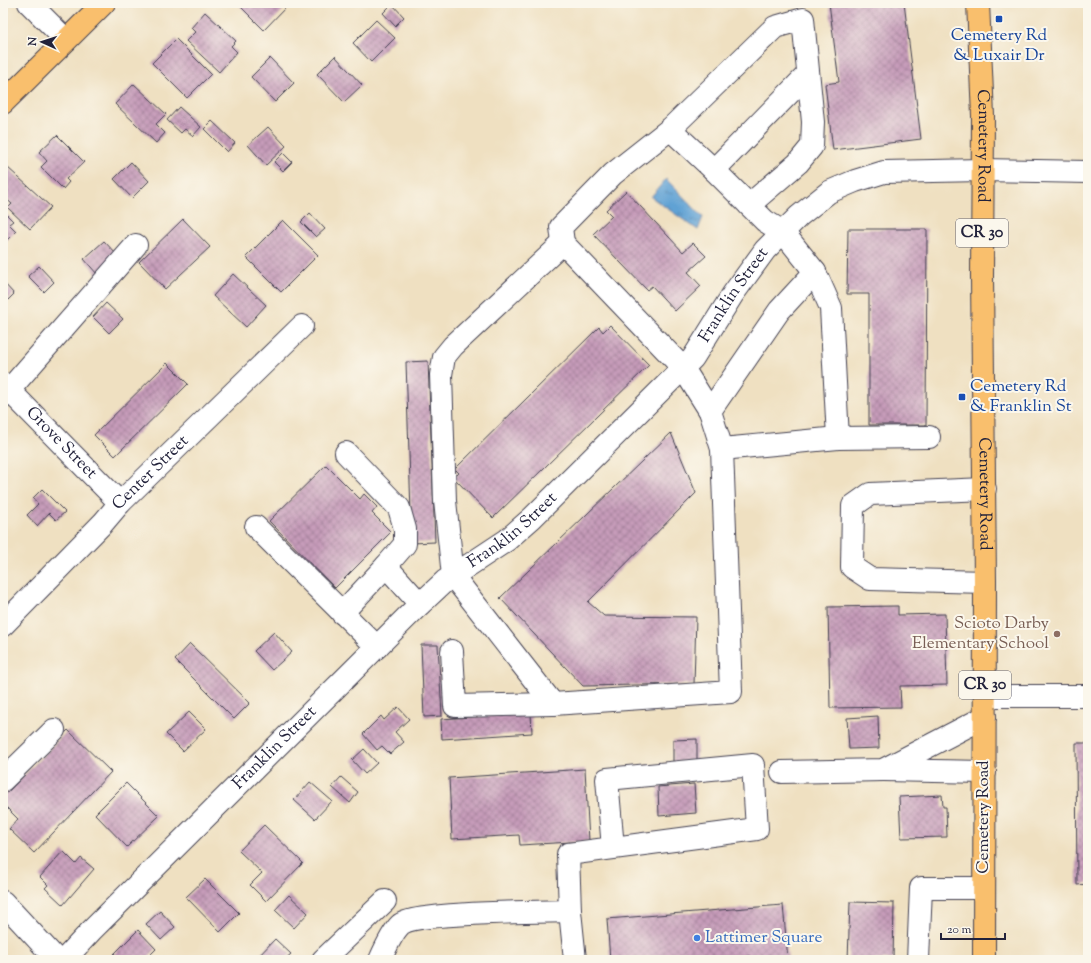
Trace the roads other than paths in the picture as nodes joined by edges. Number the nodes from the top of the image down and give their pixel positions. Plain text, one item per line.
1 (29, 3) edge
2 (104, 3) edge
3 (978, 3) edge
4 (66, 40) junction
5 (808, 74) junction
6 (3, 103) edge
7 (670, 129) junction
8 (714, 170) junction
9 (982, 170) junction
10 (1088, 172) edge
11 (749, 205) junction
12 (783, 232) junction
13 (563, 243) junction
14 (136, 246) dead end
15 (815, 272) junction
16 (302, 326) dead end
17 (683, 368) junction
18 (6, 387) edge
19 (710, 411) junction
20 (928, 437) dead end
21 (838, 438) junction
22 (722, 449) junction
23 (346, 453) dead end
24 (985, 489) junction
25 (120, 503) junction
26 (256, 527) dead end
27 (386, 566) junction
28 (453, 576) junction
29 (985, 582) junction
30 (420, 604) junction
31 (342, 613) junction
32 (3, 625) edge
33 (377, 647) junction
34 (452, 651) dead end
35 (1088, 696) edge
36 (553, 704) junction
37 (985, 706) junction
38 (54, 730) dead end
39 (883, 770) junction
40 (782, 772) dead end
41 (985, 772) junction
42 (3, 780) edge
43 (612, 848) junction
44 (984, 888) junction
45 (385, 901) dead end
46 (3, 902) edge
47 (570, 911) junction
48 (329, 958) edge
49 (57, 960) edge
50 (64, 960) edge
51 (380, 960) edge
52 (575, 960) edge
53 (918, 960) edge
54 (984, 960) edge

1 - 4 street
2 - 4 main road
3 - 9 main road, Cemetery Road / CR 30
4 - 6 main road
5 - 7 street
5 - 8 street
5 - 11 street
7 - 8 street
7 - 13 street
8 - 11 street
9 - 10 street, Franklin Street
9 - 12 street, Franklin Street
9 - 24 main road, Cemetery Road / CR 30
11 - 12 street
12 - 15 street
12 - 17 street, Franklin Street
13 - 17 street
13 - 28 street
14 - 18 street
15 - 19 street
15 - 21 street
16 - 25 street, Center Street
17 - 19 street
17 - 28 street, Franklin Street
18 - 25 street, Grove Street
19 - 22 street
20 - 21 street
21 - 22 street
22 - 36 street
23 - 27 street
24 - 29 main road, Cemetery Road / CR 30
24 - 29 street
25 - 32 street, Center Street
26 - 31 street
27 - 30 street
27 - 31 street
28 - 30 street, Franklin Street
28 - 36 street
29 - 37 main road, Cemetery Road / CR 30
30 - 33 street, Franklin Street
31 - 33 street
33 - 50 street, Franklin Street
34 - 36 street
35 - 37 street
37 - 39 street
37 - 41 main road, Cemetery Road / CR 30
38 - 42 street
39 - 40 street
39 - 41 street
41 - 44 main road, Cemetery Road / CR 30
43 - 43 street
43 - 47 street
44 - 53 street
44 - 54 main road, Cemetery Road / CR 30
45 - 48 street
46 - 49 street
47 - 51 street
47 - 52 street

